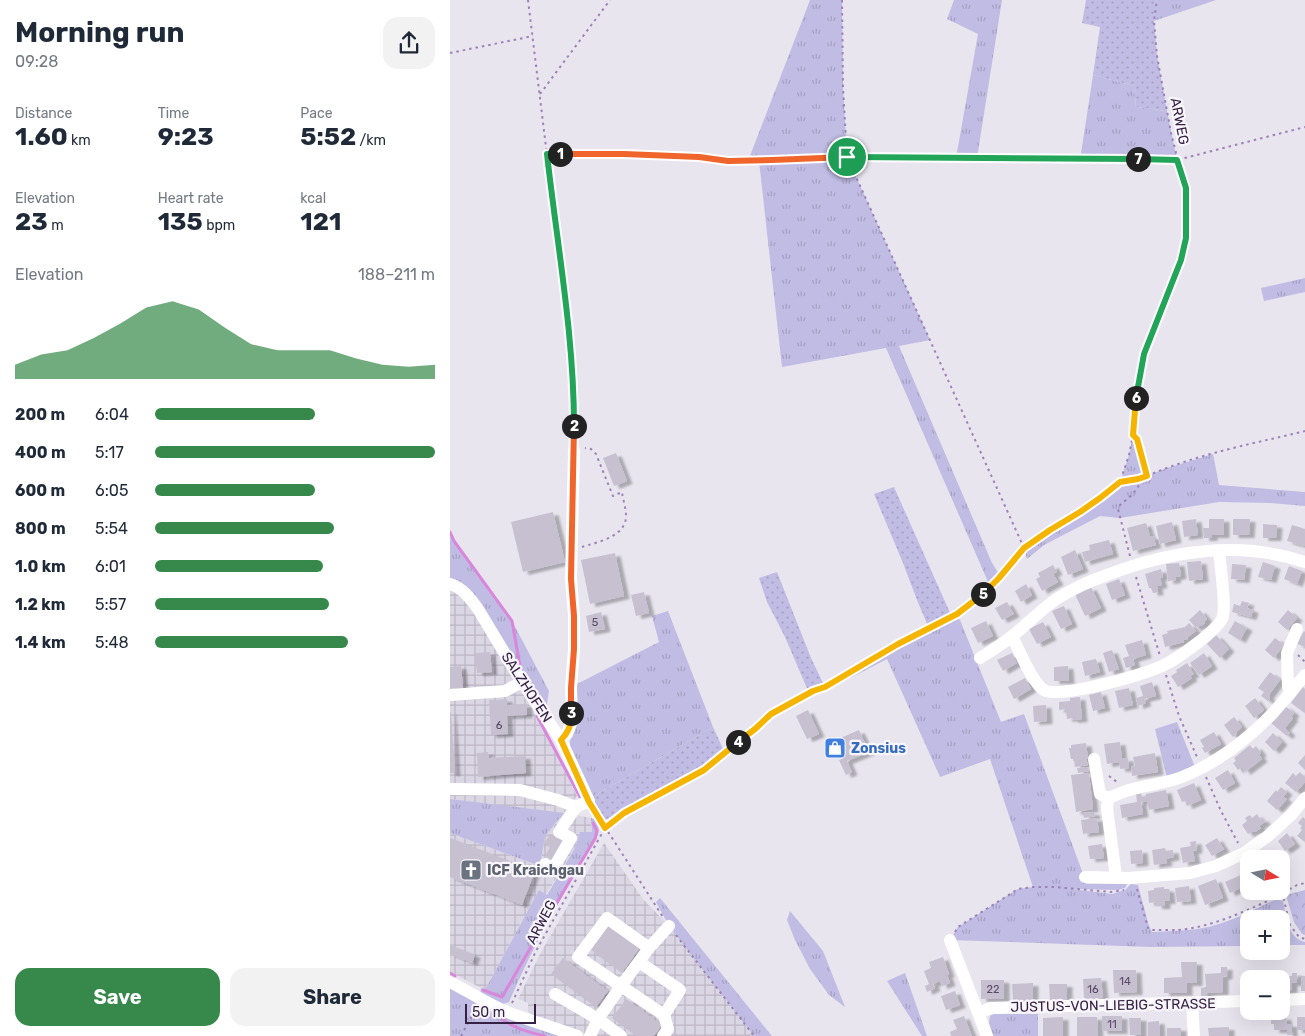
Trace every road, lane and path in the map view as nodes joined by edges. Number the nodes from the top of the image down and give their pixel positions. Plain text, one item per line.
1 (528, 0) edge
2 (610, 0) edge
3 (842, 0) edge
4 (1157, 0) edge
5 (533, 36) junction
6 (450, 53) edge
7 (540, 94) junction
8 (1305, 126) edge
9 (547, 154) junction
10 (847, 157) junction
11 (1177, 160) junction
12 (1305, 432) edge
13 (1133, 435) junction
14 (574, 451) junction
15 (1147, 476) junction
16 (1120, 482) junction
17 (1024, 548) junction
18 (572, 551) junction
19 (1219, 551) junction
20 (1305, 562) edge
21 (450, 584) edge
22 (1297, 629) dead end
23 (1012, 636) junction
24 (980, 658) dead end
25 (1305, 675) edge
26 (522, 682) junction
27 (1292, 690) junction
28 (450, 696) edge
29 (561, 740) junction
30 (1094, 759) dead end
31 (1096, 776) junction
32 (450, 790) edge
33 (1127, 791) junction
34 (1108, 798) junction
35 (1305, 798) edge
36 (589, 802) junction
37 (576, 807) junction
38 (605, 828) junction
39 (544, 864) dead end
40 (1085, 877) dead end
41 (1126, 878) junction
42 (1305, 883) edge
43 (1290, 888) edge
44 (1270, 900) edge
45 (1284, 900) edge
46 (669, 926) dead end
47 (1305, 939) edge
48 (950, 940) joint
49 (648, 948) junction
50 (639, 962) junction
51 (450, 982) edge
52 (621, 986) junction
53 (555, 994) dead end
54 (480, 999) junction
55 (1290, 1000) edge
56 (1305, 1000) edge
57 (1240, 1001) edge
58 (1192, 1003) junction
59 (509, 1012) junction
60 (979, 1013) junction
61 (664, 1015) junction
62 (598, 1019) junction
63 (461, 1036) edge
64 (577, 1036) edge
65 (590, 1036) edge
66 (621, 1036) edge
67 (663, 1036) edge
68 (987, 1036) edge
69 (1194, 1036) edge

1 - 5 path
2 - 7 path
3 - 10 path
4 - 11 path, ARWEG
5 - 6 path
5 - 7 path
7 - 9 path
8 - 11 path
9 - 10 path
9 - 14 path
10 - 11 path
10 - 17 path
11 - 13 path, ARWEG
12 - 15 path
13 - 15 path
13 - 16 path, ARWEG
14 - 18 street
14 - 18 path
15 - 16 path
16 - 17 path, ARWEG
17 - 38 path, ARWEG
18 - 29 street
19 - 20 street
19 - 23 street
19 - 23 street
21 - 26 street, SALZHOFEN
22 - 27 street
23 - 24 street
25 - 27 street
26 - 28 street
26 - 29 street, SALZHOFEN
27 - 33 street
29 - 36 street, SALZHOFEN
30 - 31 street
31 - 33 path
31 - 34 street
32 - 37 street
33 - 34 street
34 - 41 street
35 - 41 street
36 - 37 street
36 - 38 path
37 - 39 street
38 - 59 path, ARWEG
40 - 41 street
41 - 44 path
41 - 48 path
42 - 43 path
45 - 47 path
46 - 49 street
48 - 60 street
49 - 50 street
49 - 52 street
50 - 52 street
50 - 61 street
51 - 54 street
52 - 61 street
52 - 62 street
53 - 62 street
54 - 59 street
54 - 63 path
55 - 56 street
57 - 58 street, JUSTUS-VON-LIEBIG-STRASSE
58 - 60 street, JUSTUS-VON-LIEBIG-STRASSE
58 - 69 street
59 - 64 street
60 - 68 street
61 - 67 street
62 - 65 street
62 - 66 street

